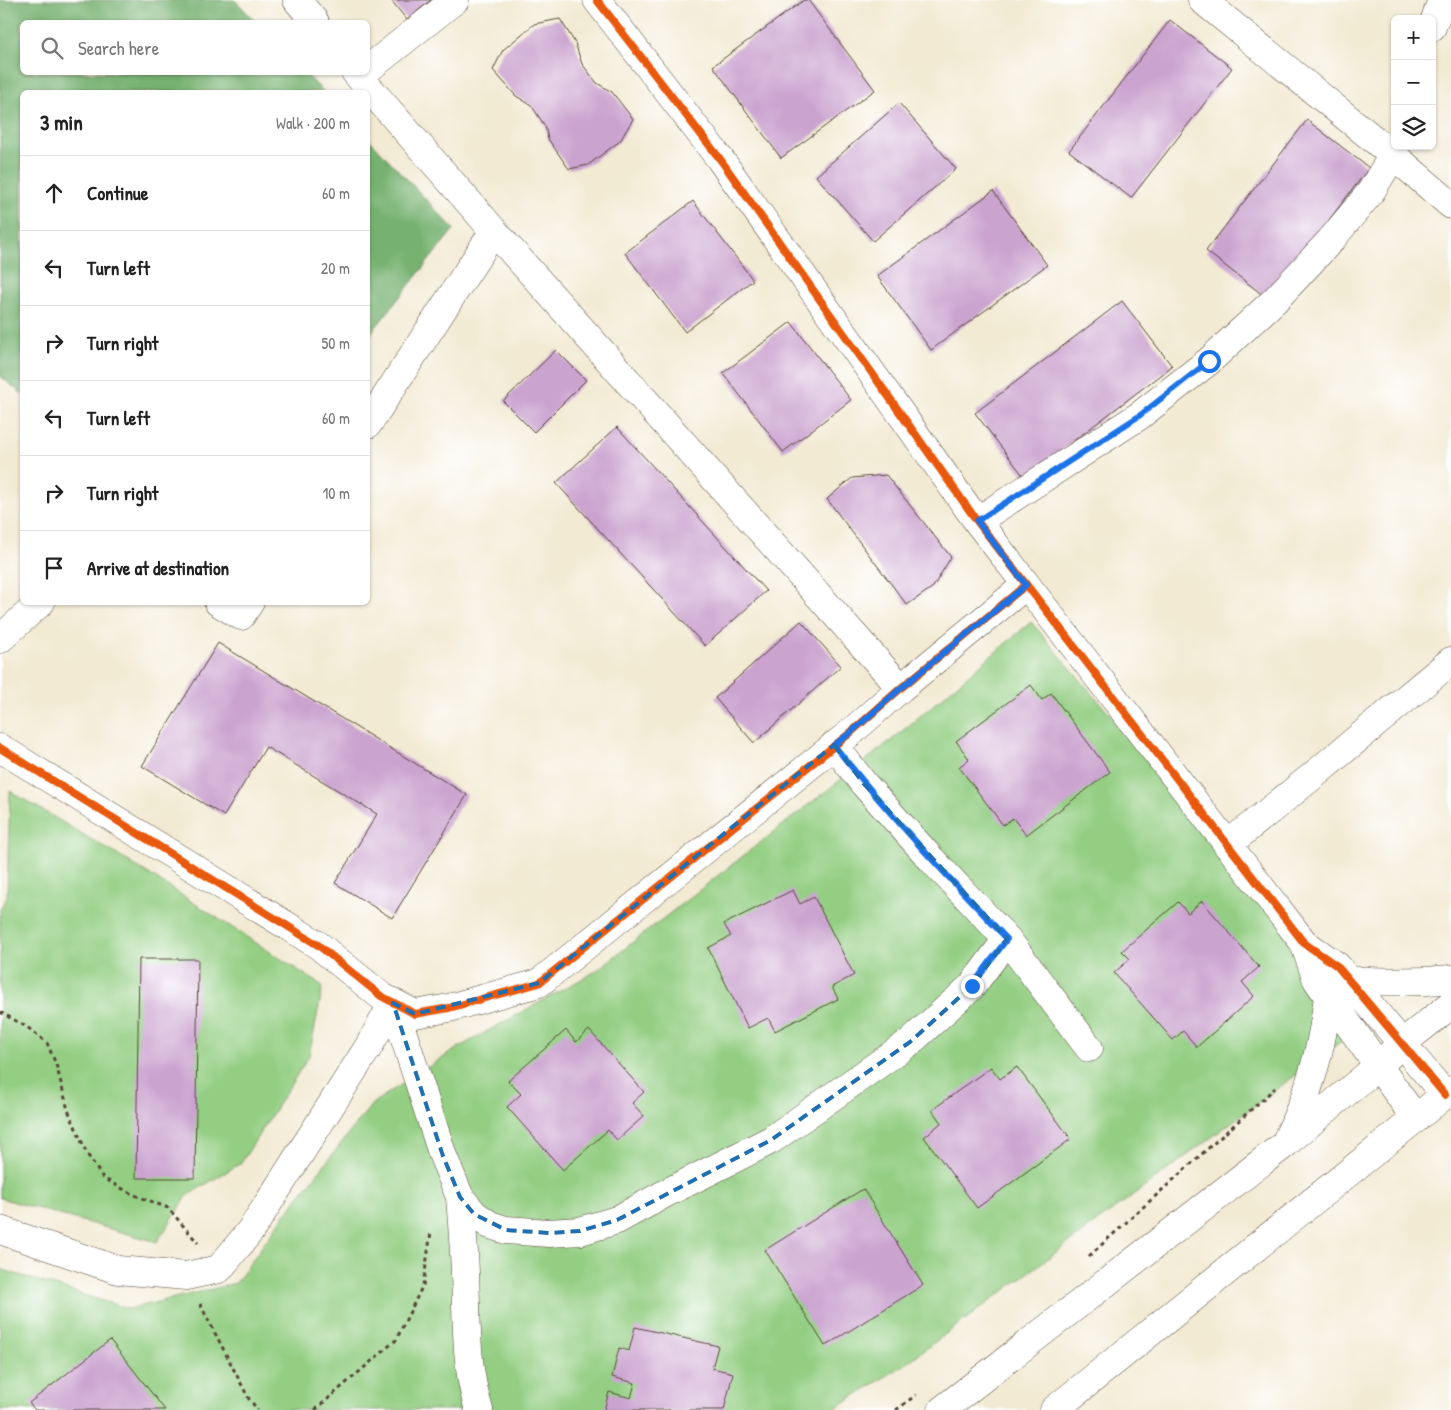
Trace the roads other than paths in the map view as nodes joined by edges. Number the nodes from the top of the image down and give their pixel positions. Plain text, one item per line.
1 (297, 0) edge
2 (455, 0) edge
3 (597, 0) edge
4 (1202, 0) edge
5 (1442, 0) edge
6 (1436, 16) edge
7 (313, 20) edge
8 (370, 65) edge
9 (364, 75) edge
10 (1394, 151) edge
11 (1451, 205) edge
12 (494, 231) junction
13 (370, 421) edge
14 (977, 521) junction
15 (1026, 585) junction
16 (38, 605) edge
17 (223, 605) edge
18 (248, 605) edge
19 (0, 639) edge
20 (1451, 660) edge
21 (901, 688) junction
22 (834, 745) junction
23 (0, 748) edge
24 (1227, 845) junction
25 (1007, 939) junction
26 (1451, 979) edge
27 (1338, 987) junction
28 (393, 1003) junction
29 (1451, 1005) edge
30 (1402, 1044) junction
31 (1089, 1048) dead end
32 (1378, 1066) junction
33 (1448, 1092) edge
34 (1416, 1119) junction
35 (1284, 1144) junction
36 (460, 1197) junction
37 (0, 1230) edge
38 (479, 1410) edge
39 (942, 1410) edge
40 (1054, 1410) edge

1 - 7 street
2 - 8 street
3 - 14 street
4 - 10 street
5 - 6 street
9 - 12 street
10 - 11 street
10 - 14 street
12 - 13 street
12 - 21 street
14 - 15 street
15 - 21 street
15 - 24 street
16 - 19 street
17 - 18 street
20 - 24 street
21 - 22 street
22 - 25 street
22 - 28 street
23 - 28 street
24 - 27 street
25 - 31 street
25 - 36 street
26 - 27 street
27 - 30 street
27 - 32 street
27 - 35 street
28 - 36 street
28 - 37 street
29 - 30 street
30 - 32 street
30 - 33 street
32 - 34 street
32 - 35 street
33 - 34 street
34 - 40 street
35 - 39 street
36 - 38 street

